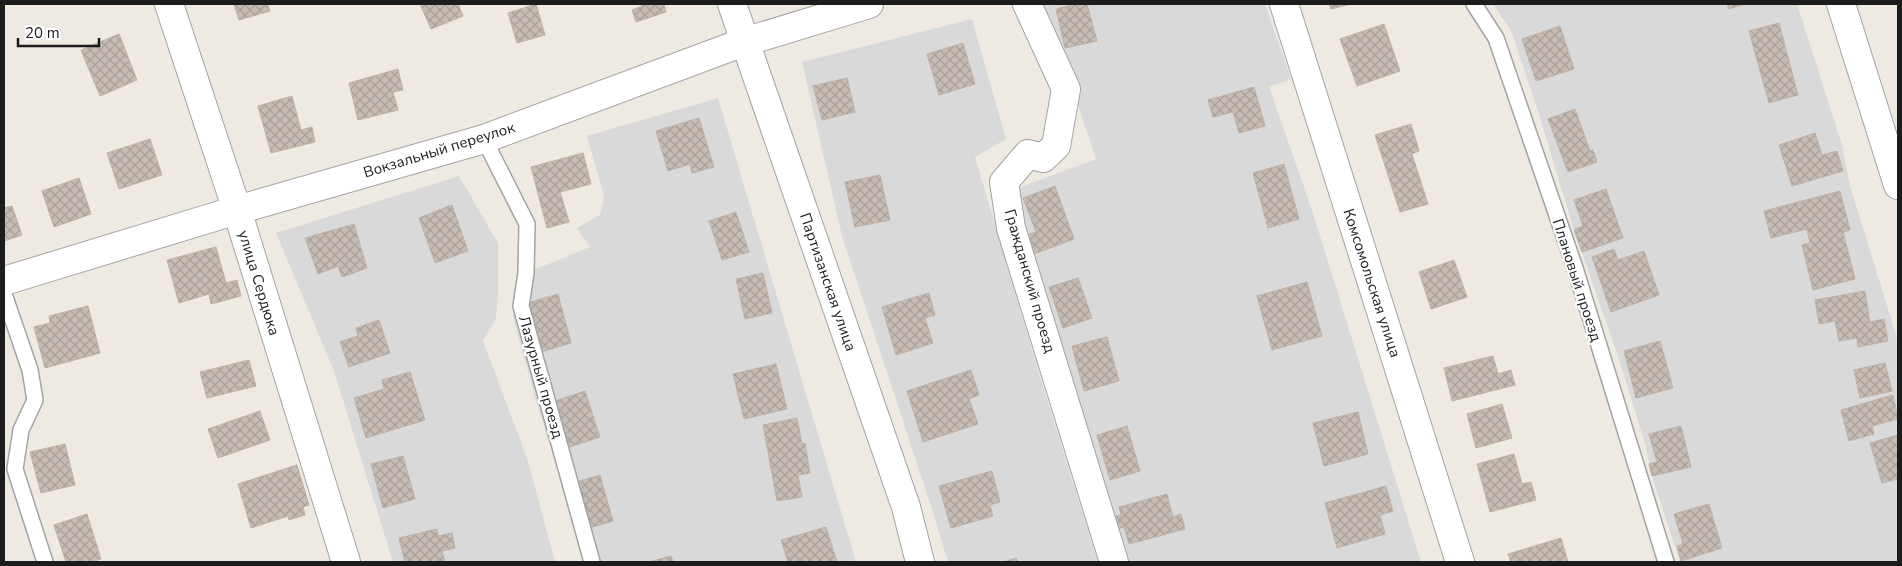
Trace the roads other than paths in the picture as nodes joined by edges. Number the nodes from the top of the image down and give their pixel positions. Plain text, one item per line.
1 (169, 4) edge
2 (732, 4) edge
3 (869, 4) edge
4 (1027, 4) edge
5 (1284, 4) edge
6 (1474, 4) edge
7 (1841, 4) edge
8 (744, 42) junction
9 (484, 139) junction
10 (1898, 185) edge
11 (237, 210) junction
12 (4, 281) edge
13 (4, 294) edge
14 (45, 562) edge
15 (346, 562) edge
16 (592, 562) edge
17 (920, 562) edge
18 (1114, 562) edge
19 (1460, 562) edge
20 (1666, 562) edge

1 - 11 street, улица Сердюка
2 - 8 street, Партизанская улица
3 - 8 street, Вокзальный переулок
4 - 18 street, Гражданский проезд
5 - 19 street, Комсомольская улица
6 - 20 lane, Плановый проезд
7 - 10 street
8 - 9 street, Вокзальный переулок
8 - 17 street, Партизанская улица
9 - 11 street, Вокзальный переулок
9 - 16 lane, Лазурный проезд
11 - 12 street, Вокзальный переулок
11 - 15 street, улица Сердюка
13 - 14 lane

